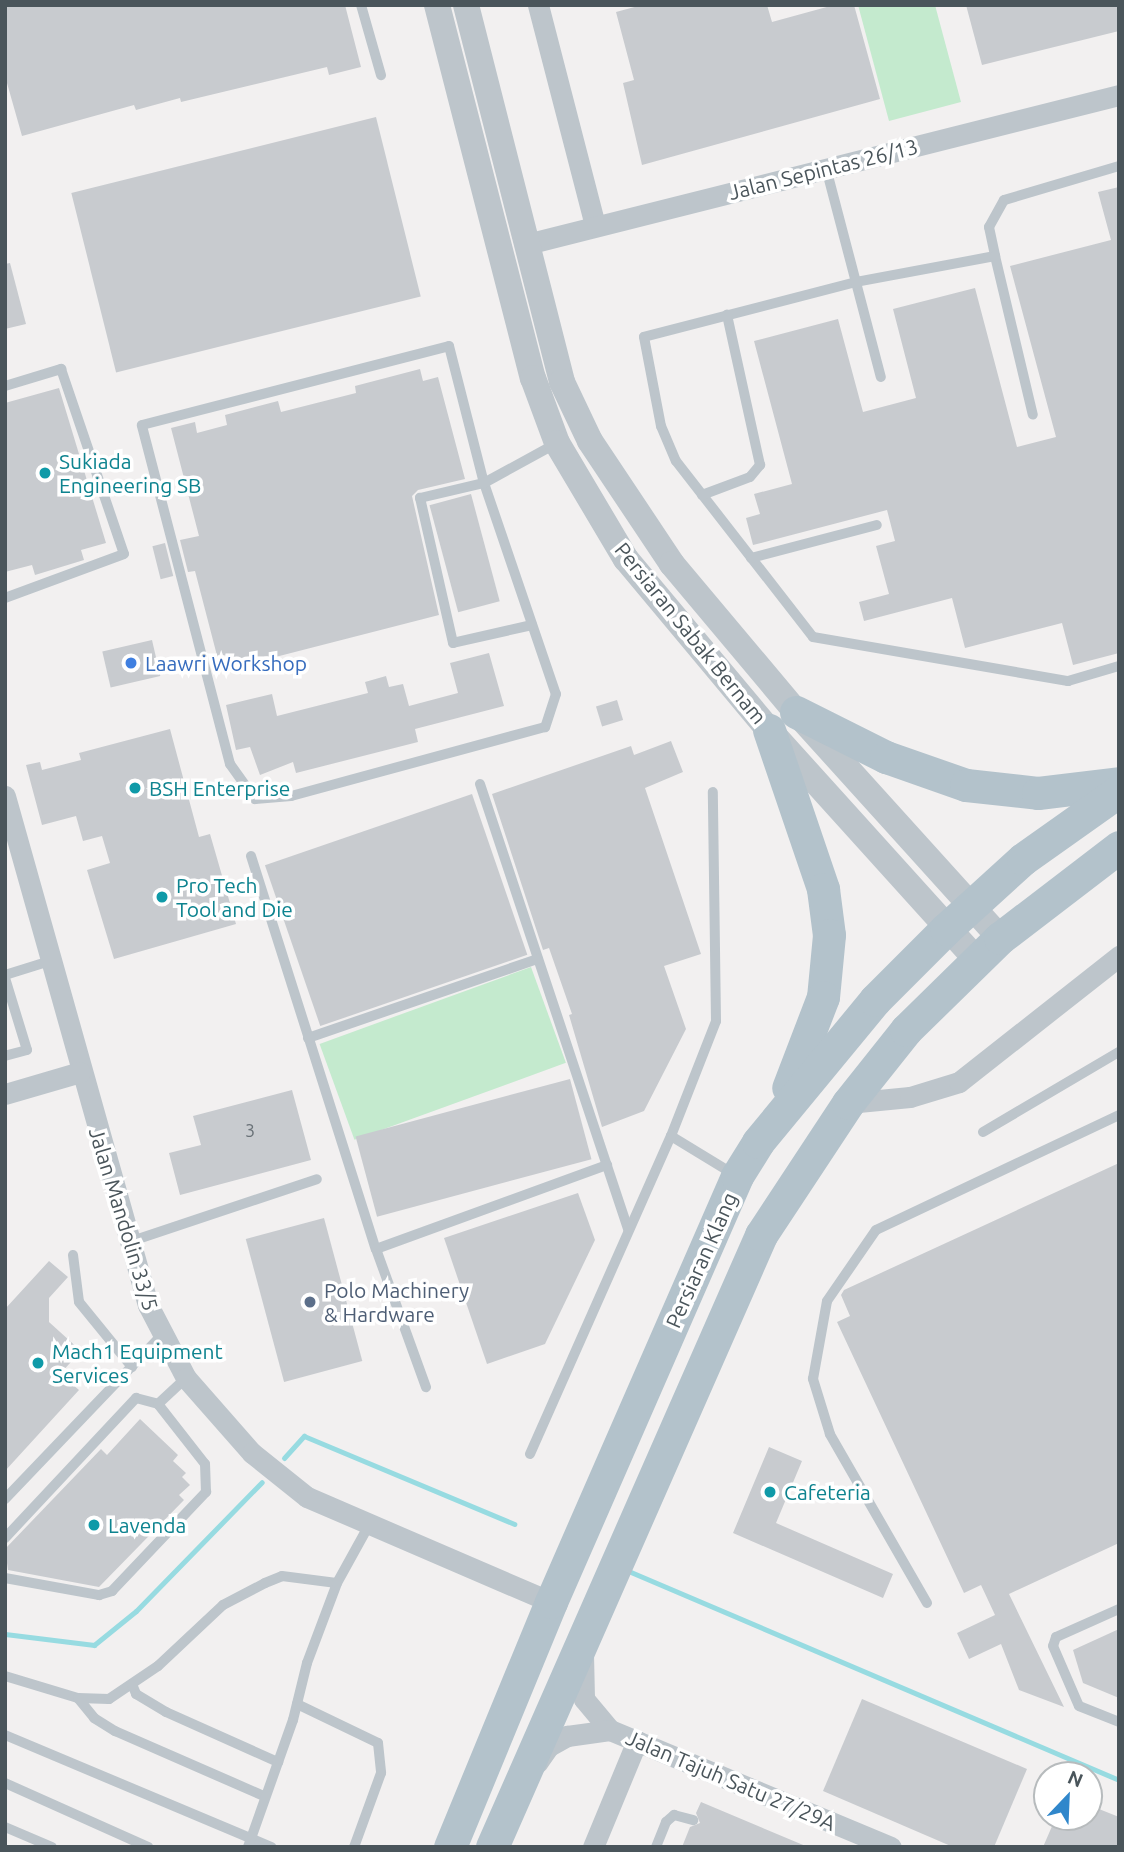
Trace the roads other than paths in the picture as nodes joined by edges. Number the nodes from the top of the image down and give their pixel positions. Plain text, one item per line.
1 (361, 5) edge
2 (437, 5) edge
3 (466, 5) edge
4 (538, 5) edge
5 (381, 75) dead end
6 (1119, 95) edge
7 (1119, 166) edge
8 (826, 169) junction
9 (595, 226) junction
10 (527, 244) junction
11 (996, 256) junction
12 (856, 282) junction
13 (727, 315) junction
14 (881, 377) dead end
15 (5, 386) edge
16 (1033, 415) dead end
17 (557, 443) junction
18 (484, 483) junction
19 (702, 495) junction
20 (877, 525) dead end
21 (751, 558) junction
22 (5, 598) edge
23 (532, 625) junction
24 (1119, 666) edge
25 (796, 712) junction
26 (769, 730) junction
27 (480, 783) dead end
28 (1119, 783) edge
29 (1119, 791) edge
30 (713, 792) dead end
31 (5, 796) edge
32 (1119, 847) edge
33 (251, 856) dead end
34 (970, 906) junction
35 (946, 929) junction
36 (989, 950) junction
37 (1119, 956) edge
38 (537, 959) junction
39 (50, 961) junction
40 (5, 976) edge
41 (308, 1038) junction
42 (1119, 1052) edge
43 (5, 1056) edge
44 (80, 1072) junction
45 (5, 1094) edge
46 (848, 1103) junction
47 (1119, 1115) edge
48 (984, 1132) dead end
49 (671, 1136) junction
50 (758, 1142) junction
51 (607, 1165) junction
52 (737, 1176) junction
53 (317, 1179) dead end
54 (628, 1230) junction
55 (129, 1242) junction
56 (376, 1249) junction
57 (73, 1255) dead end
58 (161, 1336) junction
59 (132, 1367) junction
60 (186, 1378) junction
61 (426, 1387) dead end
62 (158, 1404) junction
63 (530, 1454) dead end
64 (5, 1499) edge
65 (369, 1525) junction
66 (5, 1538) edge
67 (5, 1578) edge
68 (337, 1583) junction
69 (551, 1602) junction
70 (927, 1604) dead end
71 (1119, 1609) edge
72 (584, 1631) junction
73 (5, 1676) edge
74 (132, 1684) junction
75 (78, 1698) junction
76 (297, 1704) junction
77 (1119, 1722) edge
78 (610, 1730) junction
79 (5, 1735) edge
80 (637, 1741) junction
81 (278, 1762) junction
82 (5, 1783) edge
83 (516, 1791) junction
84 (264, 1796) junction
85 (693, 1820) dead end
86 (5, 1827) edge
87 (249, 1843) edge
88 (52, 1847) edge
89 (148, 1847) edge
90 (271, 1847) edge
91 (354, 1847) edge
92 (450, 1847) edge
93 (492, 1847) edge
94 (593, 1847) edge
95 (656, 1847) edge
96 (891, 1847) edge

1 - 5 lane
2 - 17 street, Persiaran Sabak Bernam
3 - 10 street, Persiaran Sabak Bernam
4 - 9 street
6 - 8 street, Jalan Sepintas 26/13
7 - 11 lane
8 - 9 street, Jalan Sepintas 26/13
8 - 12 lane
9 - 10 street, Jalan Sepintas 26/13
10 - 25 street, Persiaran Sabak Bernam
11 - 12 lane
11 - 16 lane
12 - 13 lane
12 - 14 lane
13 - 19 lane
13 - 19 lane
15 - 22 lane
17 - 18 lane
17 - 26 street, Persiaran Sabak Bernam
18 - 23 lane
18 - 23 lane
18 - 23 lane
19 - 21 lane
20 - 21 lane
21 - 24 lane
25 - 28 main road
25 - 34 street, Persiaran Sabak Bernam
26 - 35 street, Persiaran Sabak Bernam
26 - 50 main road
27 - 38 lane
29 - 34 main road, Persiaran Klang
30 - 49 lane
31 - 39 street, Jalan Mandolin 33/5
32 - 36 main road
33 - 41 lane
34 - 35 main road, Persiaran Klang
34 - 36 street, Persiaran Sabak Bernam
35 - 36 street, Persiaran Sabak Bernam
35 - 50 main road, Persiaran Klang
36 - 46 main road
37 - 46 street
38 - 41 lane
38 - 51 lane
39 - 40 lane
39 - 44 street, Jalan Mandolin 33/5
40 - 43 lane
41 - 56 lane
42 - 48 lane
44 - 45 street
44 - 55 street, Jalan Mandolin 33/5
46 - 72 main road
47 - 70 lane
49 - 52 lane
49 - 54 lane
50 - 52 main road, Persiaran Klang
51 - 54 lane
51 - 56 lane
52 - 69 main road, Persiaran Klang
53 - 55 lane
54 - 63 lane
55 - 58 street, Jalan Mandolin 33/5
56 - 61 lane
57 - 59 lane
58 - 59 lane
58 - 60 street, Jalan Mandolin 33/5
59 - 64 lane
60 - 62 lane
60 - 65 street, Jalan Mandolin 33/5
62 - 66 lane
62 - 67 lane
65 - 68 lane
65 - 69 street, Jalan Mandolin 33/5
68 - 74 lane
68 - 76 lane
69 - 92 main road, Persiaran Klang
71 - 77 lane
72 - 78 street, Jalan Tajuh Satu 27/29A
72 - 83 main road
73 - 75 lane
74 - 75 lane
74 - 81 lane
75 - 84 lane
76 - 81 lane
76 - 91 lane
78 - 80 street, Jalan Tajuh Satu 27/29A
78 - 83 street, Jalan Tajuh Satu 27/29A
79 - 87 lane
80 - 94 street
80 - 96 street, Jalan Tajuh Satu 27/29A
81 - 84 lane
82 - 89 lane
83 - 93 main road
84 - 87 lane
85 - 95 lane
86 - 88 lane
87 - 90 lane

